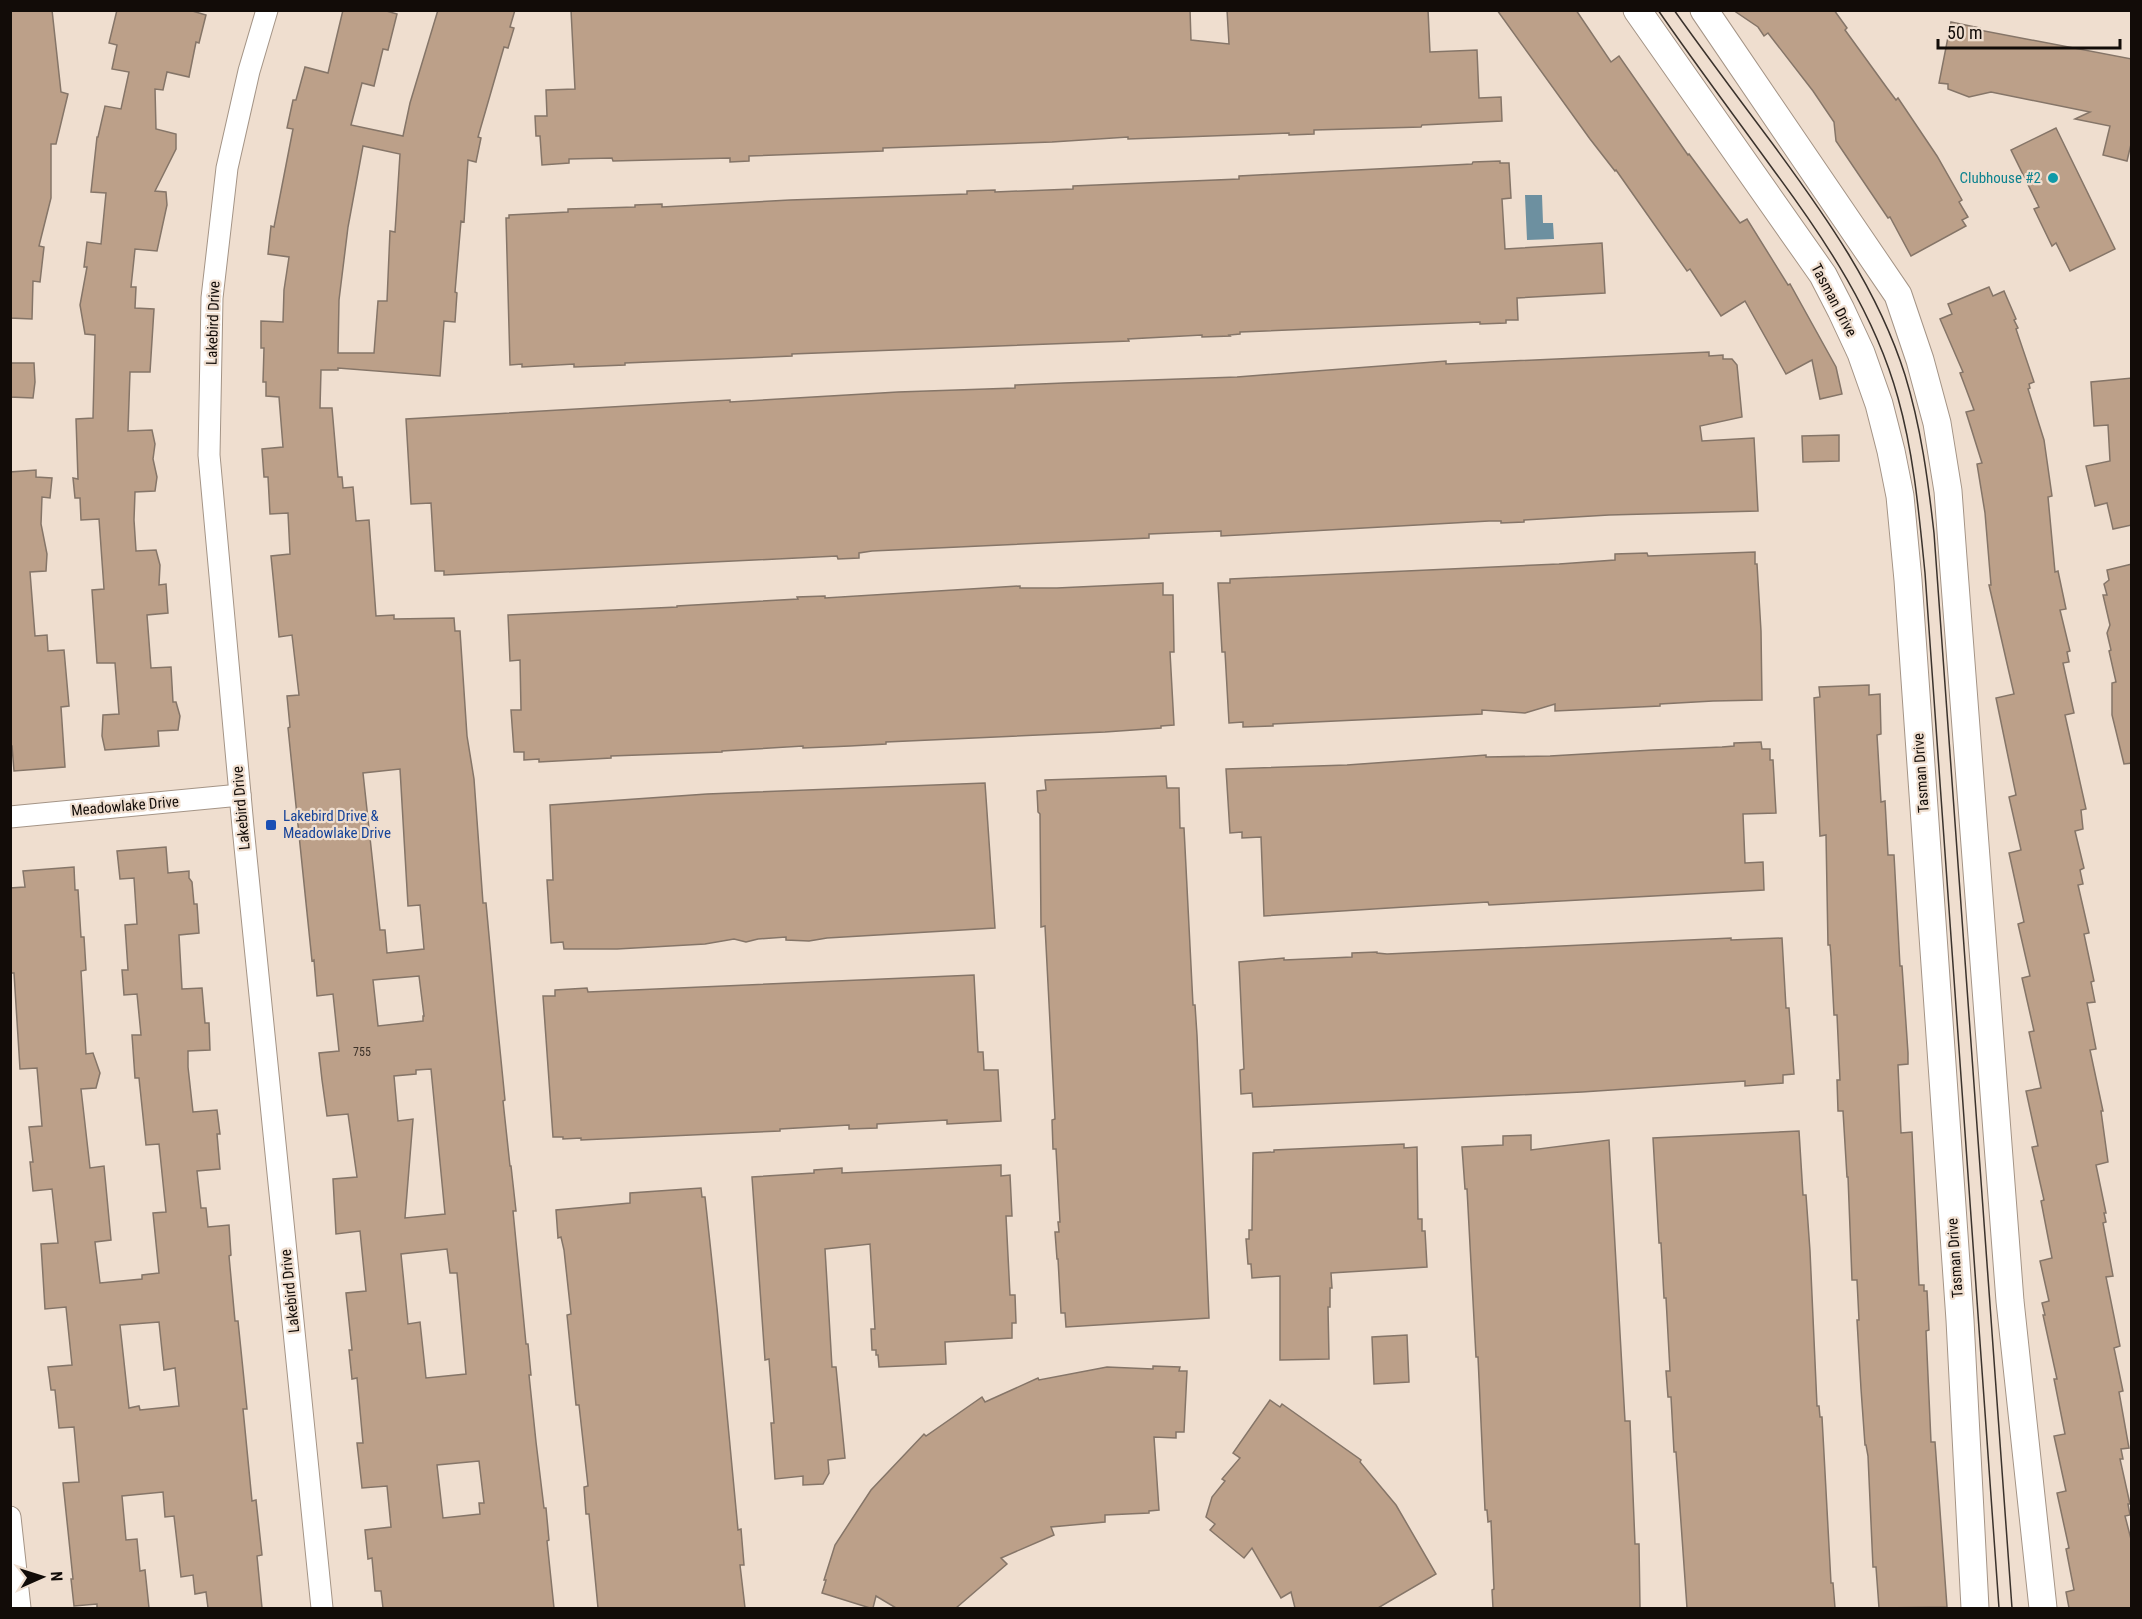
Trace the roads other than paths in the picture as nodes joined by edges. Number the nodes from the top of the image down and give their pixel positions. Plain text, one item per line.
1 (267, 10) edge
2 (1637, 10) edge
3 (1704, 10) edge
4 (240, 795) junction
5 (10, 817) edge
6 (10, 1516) edge
7 (20, 1608) edge
8 (322, 1608) edge
9 (1975, 1608) edge
10 (2043, 1608) edge

1 - 4 street, Lakebird Drive
2 - 9 street, Tasman Drive
3 - 10 street
4 - 5 street, Meadowlake Drive
4 - 8 street, Lakebird Drive
6 - 7 street

